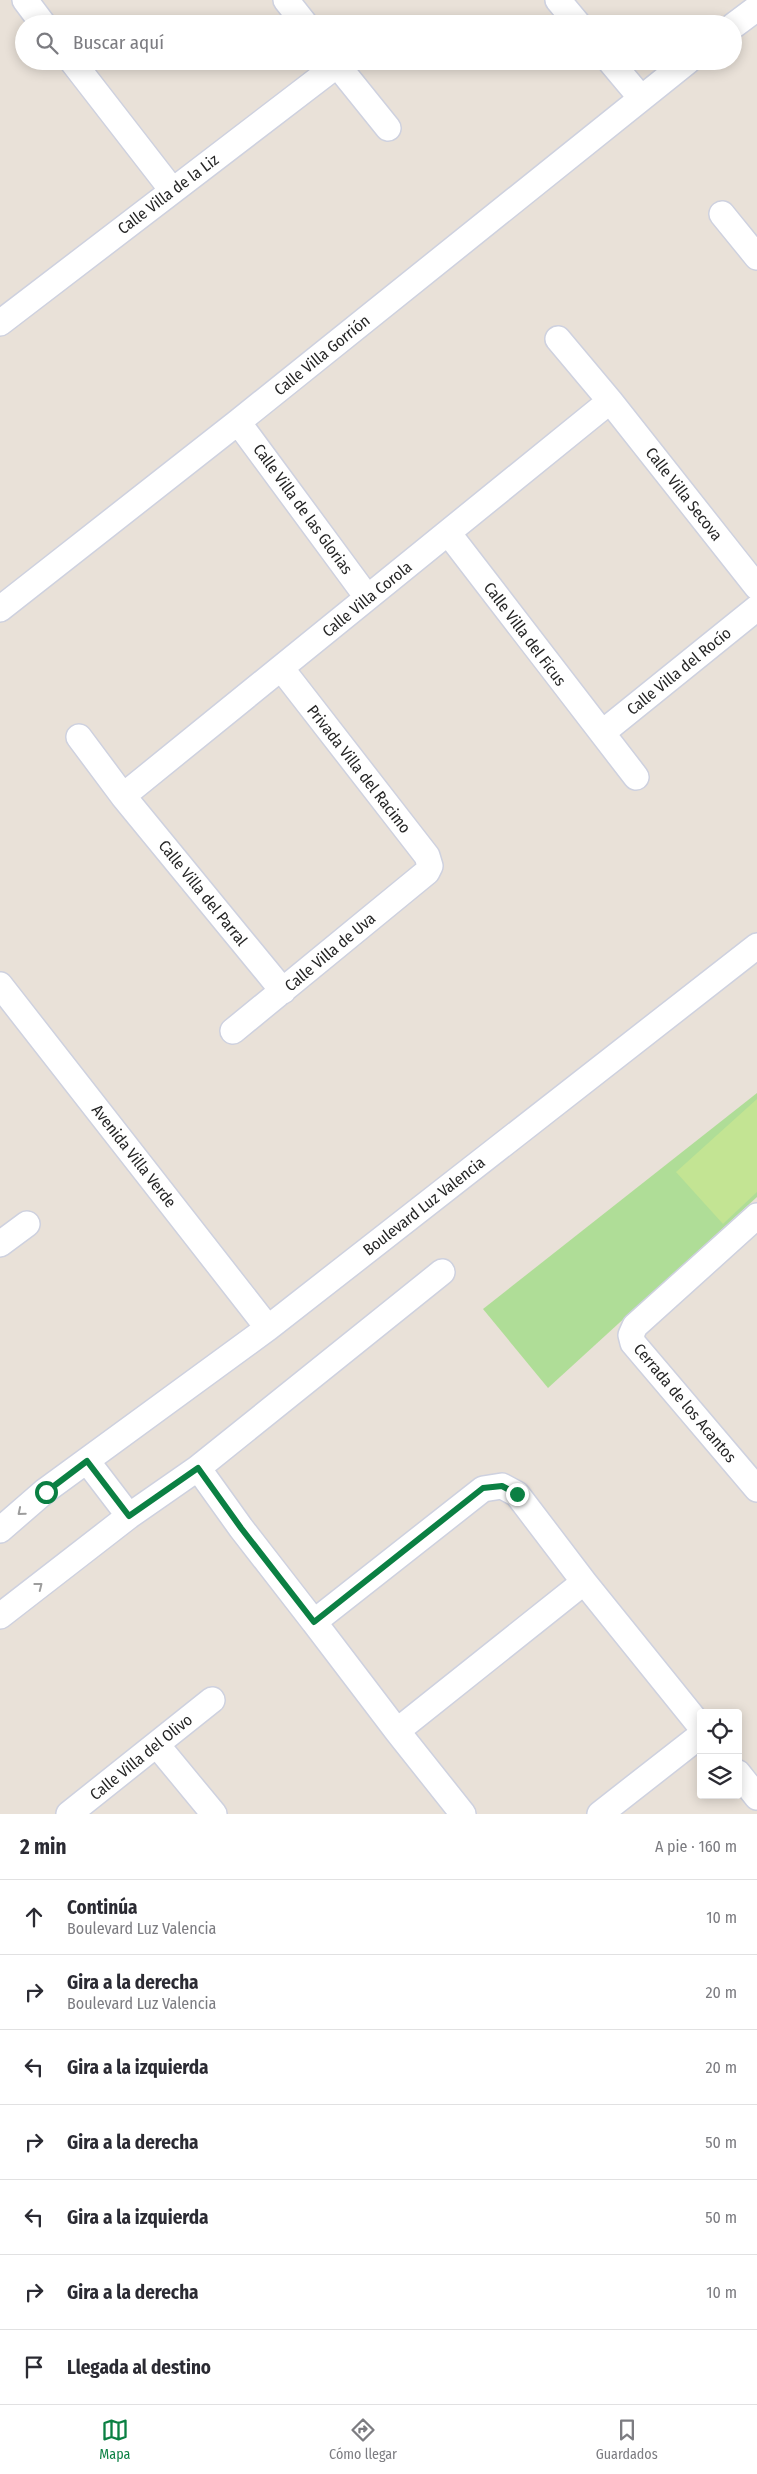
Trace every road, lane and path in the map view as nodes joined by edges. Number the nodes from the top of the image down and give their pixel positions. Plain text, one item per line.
1 (26, 0) edge
2 (286, 0) edge
3 (558, 0) edge
4 (757, 8) edge
5 (37, 15) edge
6 (298, 15) edge
7 (570, 15) edge
8 (742, 19) edge
9 (79, 70) edge
10 (326, 70) edge
11 (341, 70) edge
12 (618, 70) edge
13 (677, 70) edge
14 (642, 98) junction
15 (388, 128) dead end
16 (172, 190) junction
17 (722, 214) dead end
18 (757, 257) edge
19 (2, 318) edge
20 (558, 340) dead end
21 (610, 401) junction
22 (238, 422) junction
23 (449, 534) junction
24 (757, 587) edge
25 (367, 597) junction
26 (757, 608) edge
27 (0, 609) edge
28 (281, 668) junction
29 (602, 734) junction
30 (79, 737) dead end
31 (636, 777) dead end
32 (123, 796) junction
33 (427, 872) joint
34 (757, 946) edge
35 (0, 985) edge
36 (283, 991) junction
37 (233, 1031) dead end
38 (757, 1216) edge
39 (27, 1224) dead end
40 (0, 1244) edge
41 (442, 1272) dead end
42 (268, 1328) junction
43 (87, 1461) junction
44 (198, 1468) junction
45 (753, 1475) edge
46 (129, 1516) junction
47 (0, 1530) edge
48 (584, 1582) junction
49 (0, 1616) edge
50 (314, 1622) junction
51 (212, 1700) dead end
52 (697, 1722) edge
53 (398, 1731) junction
54 (697, 1738) edge
55 (157, 1745) junction
56 (742, 1778) edge
57 (757, 1797) edge
58 (69, 1814) edge
59 (214, 1814) edge
60 (463, 1814) edge
61 (600, 1814) edge

1 - 5 street
2 - 6 street
3 - 7 street
4 - 8 street
9 - 16 street
10 - 16 street, Calle Villa de la Liz
11 - 15 street
12 - 14 street
13 - 14 street, Calle Villa Gorrión
14 - 22 street, Calle Villa Gorrión
16 - 19 street, Calle Villa de la Liz
17 - 18 street
20 - 21 street, Calle Villa Secova
21 - 23 street, Calle Villa Corola
21 - 24 street, Calle Villa Secova
22 - 25 street, Calle Villa de las Glorias
22 - 27 street, Calle Villa Gorrión
23 - 25 street, Calle Villa Corola
23 - 29 street, Calle Villa del Ficus
25 - 28 street, Calle Villa Corola
26 - 29 street, Calle Villa del Rocío
28 - 32 street, Calle Villa Corola
28 - 33 street, Privada Villa del Racimo
29 - 31 street, Calle Villa del Ficus
30 - 32 street, Calle Villa del Parral
32 - 36 street, Calle Villa del Parral
33 - 36 street, Calle Villa de Uva
34 - 42 street, Boulevard Luz Valencia
35 - 42 street, Avenida Villa Verde
36 - 37 street, Calle Villa de Uva
38 - 45 street, Cerrada de los Acantos
39 - 40 street
41 - 44 street
42 - 43 street, Boulevard Luz Valencia
43 - 46 street
43 -> 47 street, Boulevard Luz Valencia
44 - 46 street
44 - 50 street
49 -> 46 street
48 - 50 street
48 - 52 street
48 - 53 street
50 - 53 street
51 - 55 street, Calle Villa del Olivo
53 - 60 street
54 - 61 street
55 - 58 street, Calle Villa del Olivo
55 - 59 street
56 - 57 street

